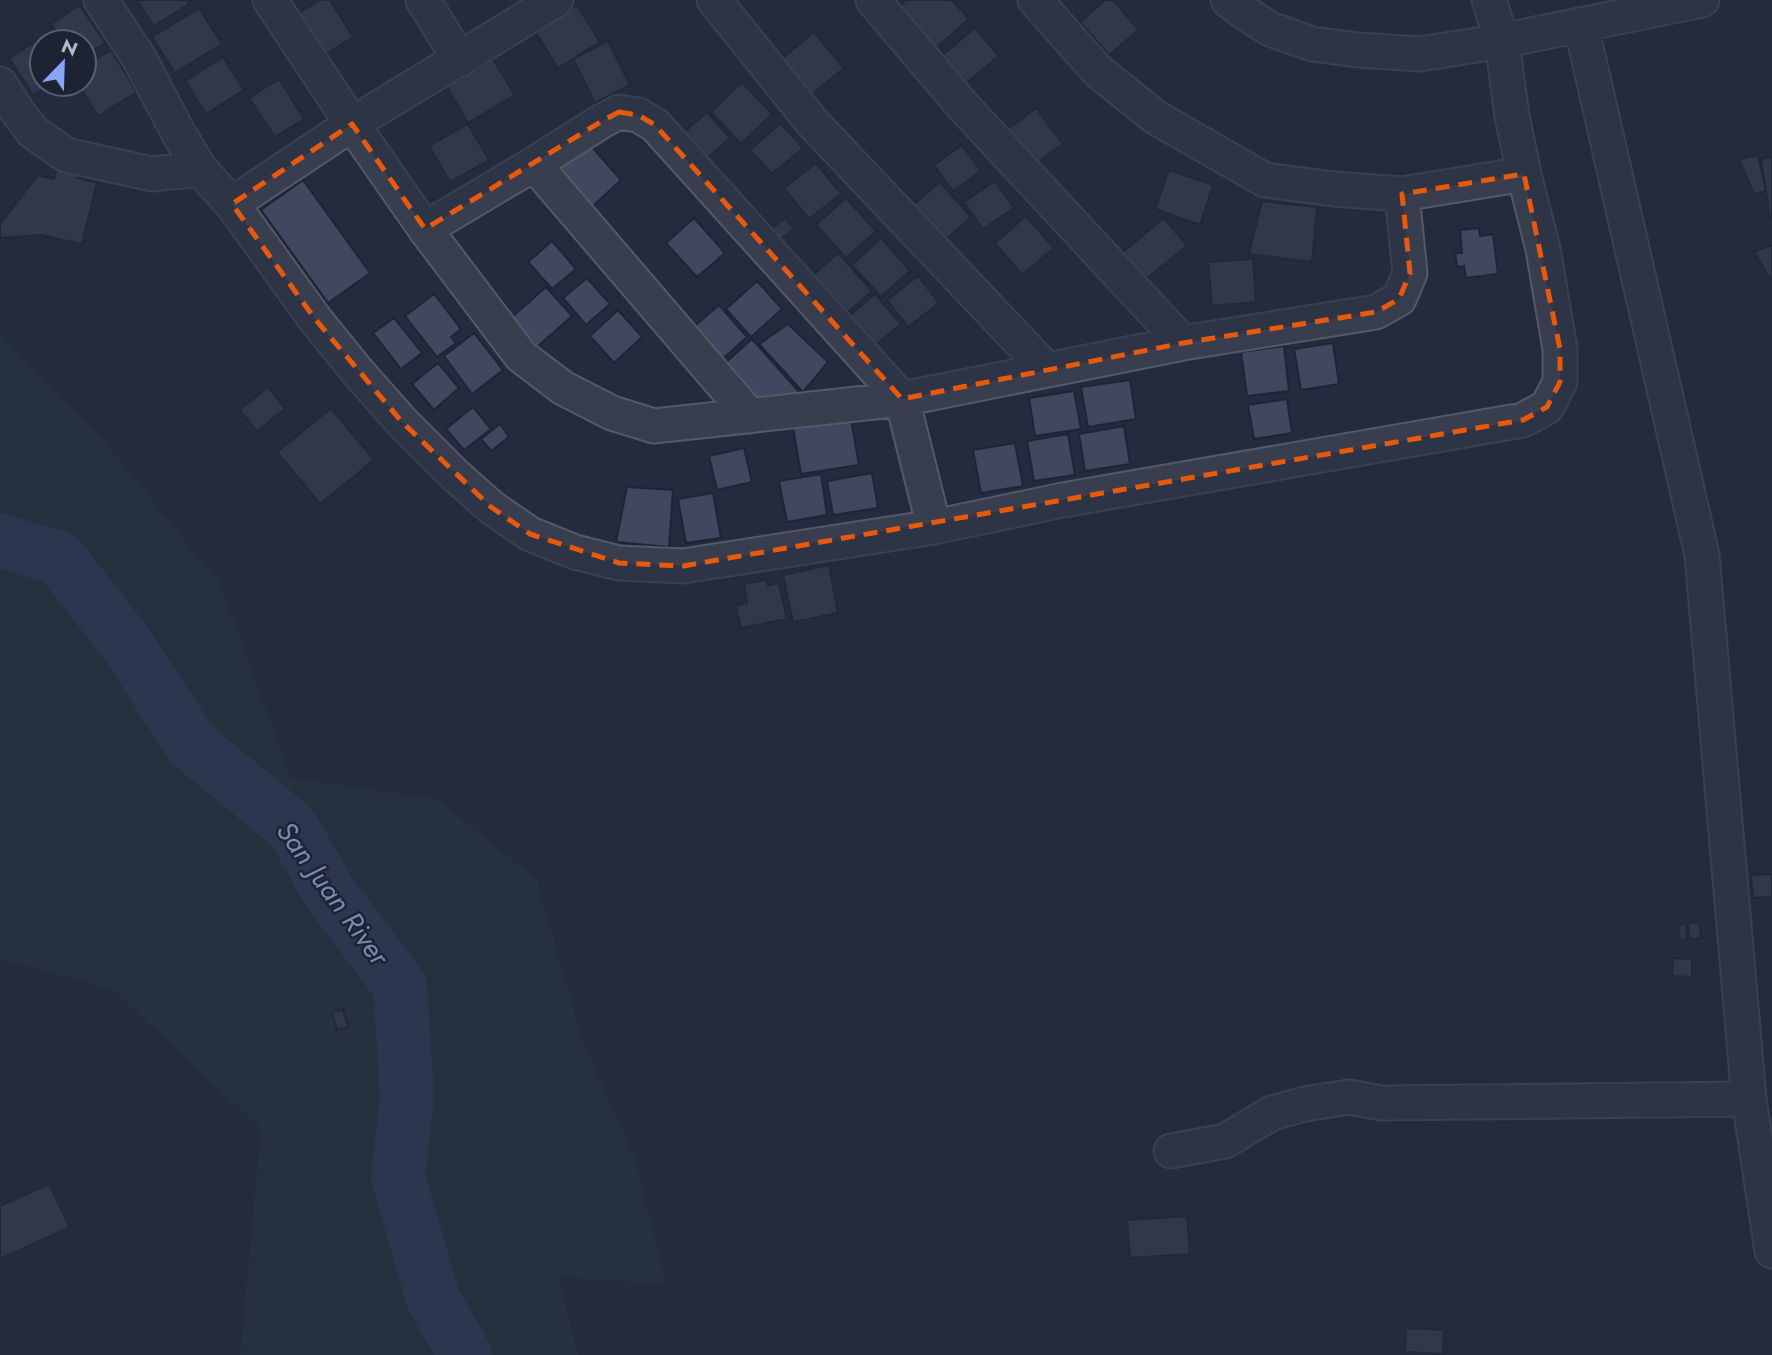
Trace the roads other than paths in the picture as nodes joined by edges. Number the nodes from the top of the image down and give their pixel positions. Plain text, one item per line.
1 (101, 0) edge
2 (270, 0) edge
3 (423, 0) edge
4 (556, 0) edge
5 (714, 0) edge
6 (873, 0) edge
7 (1035, 0) edge
8 (1228, 0) edge
9 (1489, 0) edge
10 (1702, 0) edge
11 (1580, 25) junction
12 (1502, 41) junction
13 (460, 60) junction
14 (0, 84) edge
15 (352, 124) junction
16 (534, 164) junction
17 (200, 169) junction
18 (1524, 174) junction
19 (1402, 194) junction
20 (232, 204) junction
21 (425, 229) junction
22 (1183, 343) junction
23 (1047, 370) junction
24 (902, 399) junction
25 (750, 416) junction
26 (934, 527) junction
27 (1749, 1099) junction
28 (1171, 1150) dead end
29 (1772, 1251) edge

1 - 17 street
2 - 15 street
3 - 13 street
4 - 13 street
5 - 23 street
6 - 22 street
7 - 19 street
8 - 12 street
9 - 12 street
10 - 11 street
11 - 12 street
11 - 27 street
12 - 18 street
13 - 15 street
14 - 17 street
15 - 20 street
15 - 21 street
16 - 21 street
16 - 24 street
16 - 25 street
17 - 20 street
18 - 19 street
18 - 26 street
19 - 22 street
20 - 26 street
21 - 25 street
22 - 23 street
23 - 24 street
24 - 25 street
24 - 26 street
27 - 28 street
27 - 29 street

